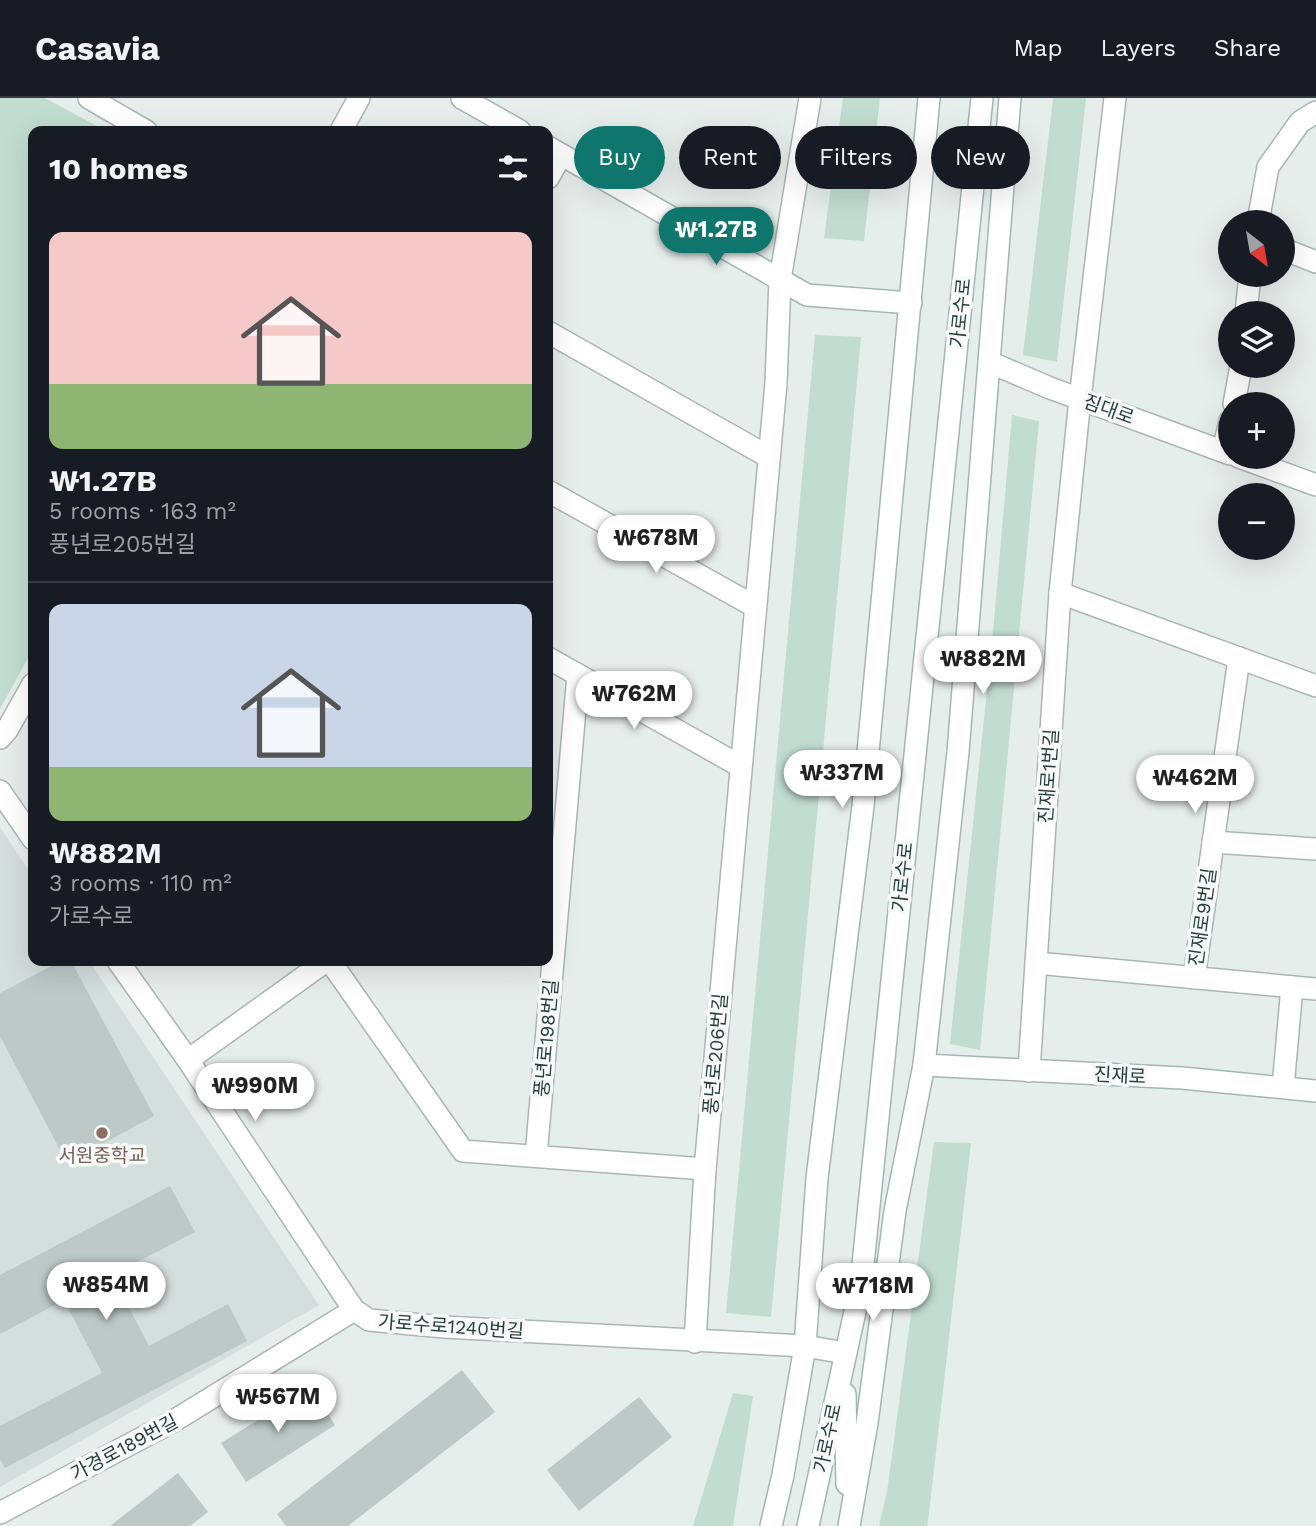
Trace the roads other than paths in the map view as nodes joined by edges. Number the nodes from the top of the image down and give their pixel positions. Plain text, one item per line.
1 (89, 98) edge
2 (359, 98) edge
3 (462, 98) edge
4 (810, 98) edge
5 (929, 98) edge
6 (982, 98) edge
7 (1010, 98) edge
8 (1115, 98) edge
9 (1316, 112) edge
10 (137, 126) edge
11 (344, 126) edge
12 (511, 126) edge
13 (555, 151) edge
14 (1260, 210) edge
15 (1295, 254) edge
16 (1316, 262) edge
17 (780, 280) junction
18 (911, 303) junction
19 (553, 335) edge
20 (989, 362) junction
21 (1080, 399) junction
22 (1218, 449) edge
23 (769, 457) junction
24 (1272, 469) edge
25 (1316, 485) edge
26 (553, 494) edge
27 (1060, 593) junction
28 (754, 606) junction
29 (1238, 658) junction
30 (553, 661) edge
31 (578, 675) junction
32 (1316, 686) edge
33 (28, 693) edge
34 (0, 738) edge
35 (740, 766) junction
36 (0, 791) edge
37 (28, 832) edge
38 (556, 832) edge
39 (1213, 842) junction
40 (1316, 849) edge
41 (553, 881) edge
42 (1036, 963) junction
43 (122, 966) edge
44 (321, 966) edge
45 (332, 966) edge
46 (548, 966) edge
47 (1194, 978) junction
48 (1292, 987) junction
49 (1316, 989) edge
50 (188, 1060) junction
51 (924, 1065) junction
52 (1029, 1071) junction
53 (1283, 1087) junction
54 (1316, 1091) edge
55 (536, 1156) junction
56 (705, 1169) junction
57 (895, 1211) junction
58 (861, 1284) junction
59 (354, 1310) junction
60 (695, 1342) junction
61 (805, 1346) junction
62 (845, 1353) junction
63 (0, 1513) edge
64 (771, 1526) edge
65 (808, 1526) edge
66 (848, 1526) edge

1 - 10 street
2 - 11 street
3 - 12 street
4 - 17 street, 풍년로206번길
5 - 18 street, 가로수로
6 - 58 street, 가로수로
7 - 20 street, 가로수로
8 - 21 street, 진재로1번길
9 - 14 street
13 - 17 street
15 - 16 street
17 - 18 street
17 - 23 street, 풍년로206번길
18 - 61 street, 가로수로
19 - 23 street
20 - 21 street, 짐대로
20 - 51 street, 가로수로
21 - 22 street, 짐대로
21 - 27 street, 진재로1번길
23 - 28 street, 풍년로206번길
24 - 25 street, 짐대로
26 - 28 street
27 - 29 street
27 - 42 street, 진재로1번길
28 - 35 street, 풍년로206번길
29 - 32 street
29 - 39 street, 진재로9번길
30 - 31 street
31 - 35 street
31 - 38 street, 풍년로198번길
33 - 34 street
35 - 56 street, 풍년로206번길
36 - 37 street
38 - 41 street, 풍년로198번길
39 - 40 street, 진재로9번길
39 - 47 street, 진재로9번길
42 - 47 street
42 - 52 street, 진재로1번길
43 - 50 street, 가로수로1240번길
44 - 50 street
45 - 55 street
46 - 55 street, 풍년로198번길
47 - 48 street, 진재로9번길
48 - 49 street, 진재로9번길
48 - 53 street
50 - 59 street, 가로수로1240번길
51 - 52 street, 진재로
51 - 57 street, 가로수로
52 - 53 street, 진재로
53 - 54 street, 진재로
55 - 56 street
56 - 60 street, 풍년로206번길
57 - 58 street
57 - 66 street
58 - 62 street, 가로수로
59 - 60 street, 가로수로1240번길
59 - 63 street, 가경로189번길
60 - 61 street, 가로수로1240번길
61 - 62 street, 가로수로1240번길
61 - 64 street, 가로수로
62 - 65 street, 가로수로
62 - 66 street

